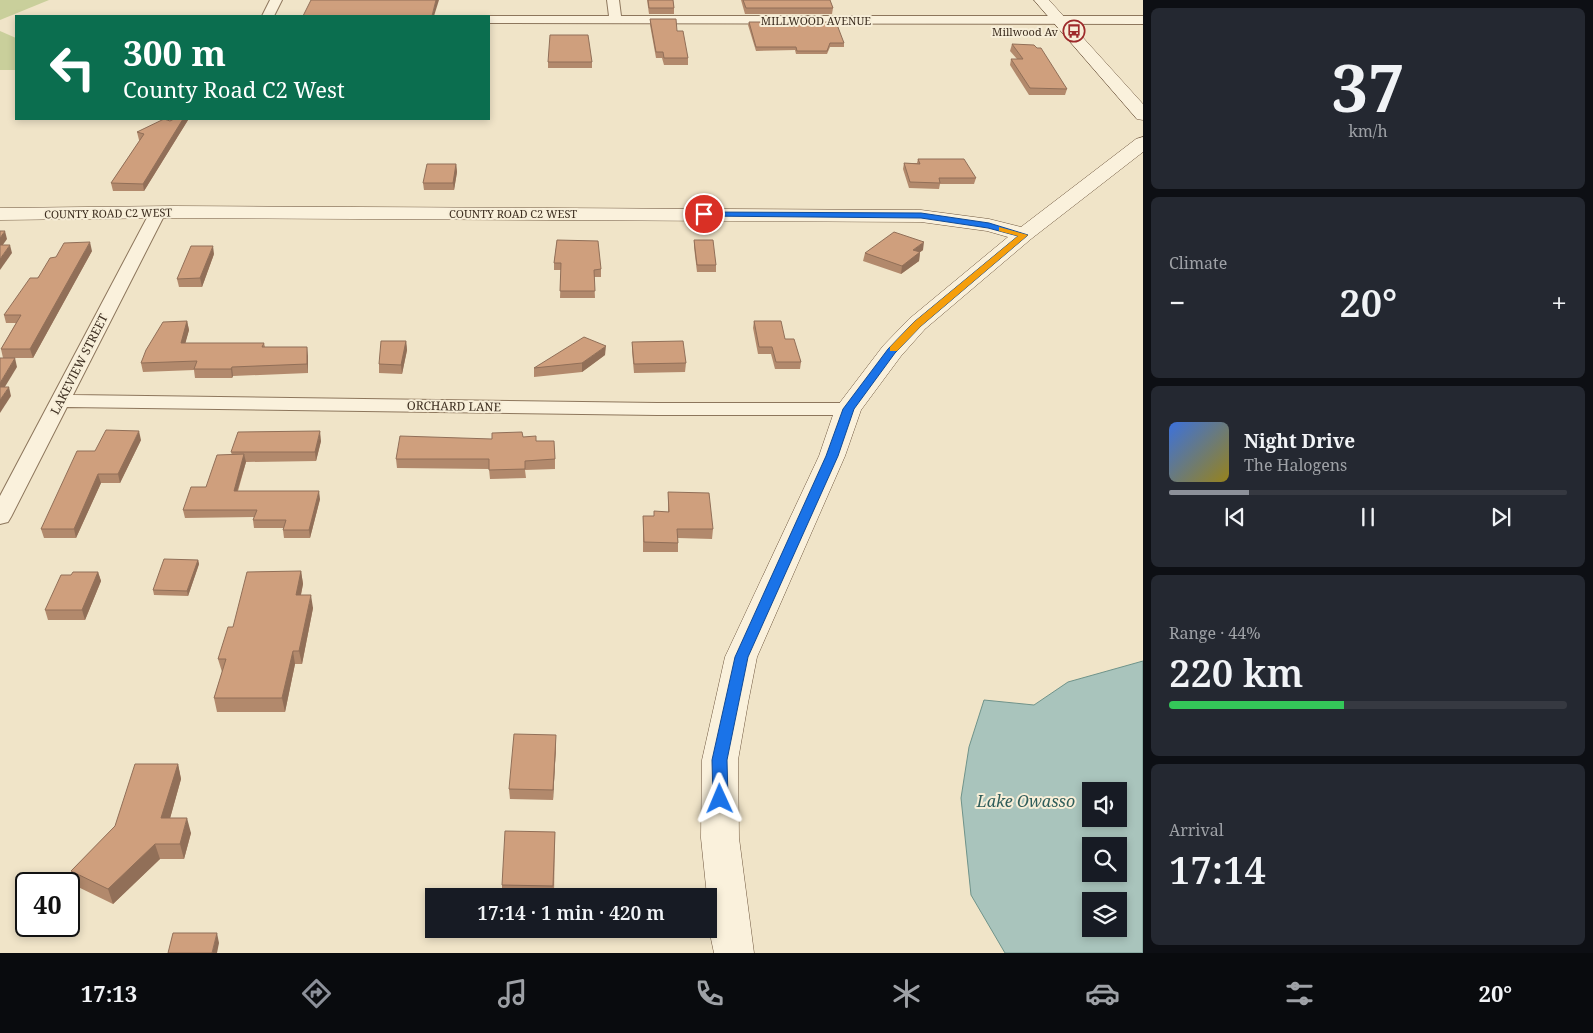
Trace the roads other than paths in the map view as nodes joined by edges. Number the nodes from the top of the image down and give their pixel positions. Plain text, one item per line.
1 (276, 0) edge
2 (614, 0) edge
3 (1041, 0) edge
4 (268, 15) edge
5 (490, 19) edge
6 (615, 19) junction
7 (1059, 20) junction
8 (1143, 20) edge
9 (1143, 115) edge
10 (1143, 143) edge
11 (158, 212) junction
12 (0, 214) edge
13 (1024, 235) junction
14 (60, 401) junction
15 (848, 409) junction
16 (0, 516) edge
17 (734, 953) edge

1 - 4 street
2 - 6 street
3 - 7 street
5 - 6 street, MILLWOOD AVENUE
6 - 7 street, MILLWOOD AVENUE
7 - 8 street, MILLWOOD AVENUE
7 - 9 street
10 - 13 street
11 - 12 street, COUNTY ROAD C2 WEST
11 - 13 street, COUNTY ROAD C2 WEST
11 - 14 street, LAKEVIEW STREET
13 - 15 street
14 - 15 street, ORCHARD LANE
14 - 16 street, LAKEVIEW STREET
15 - 17 street

